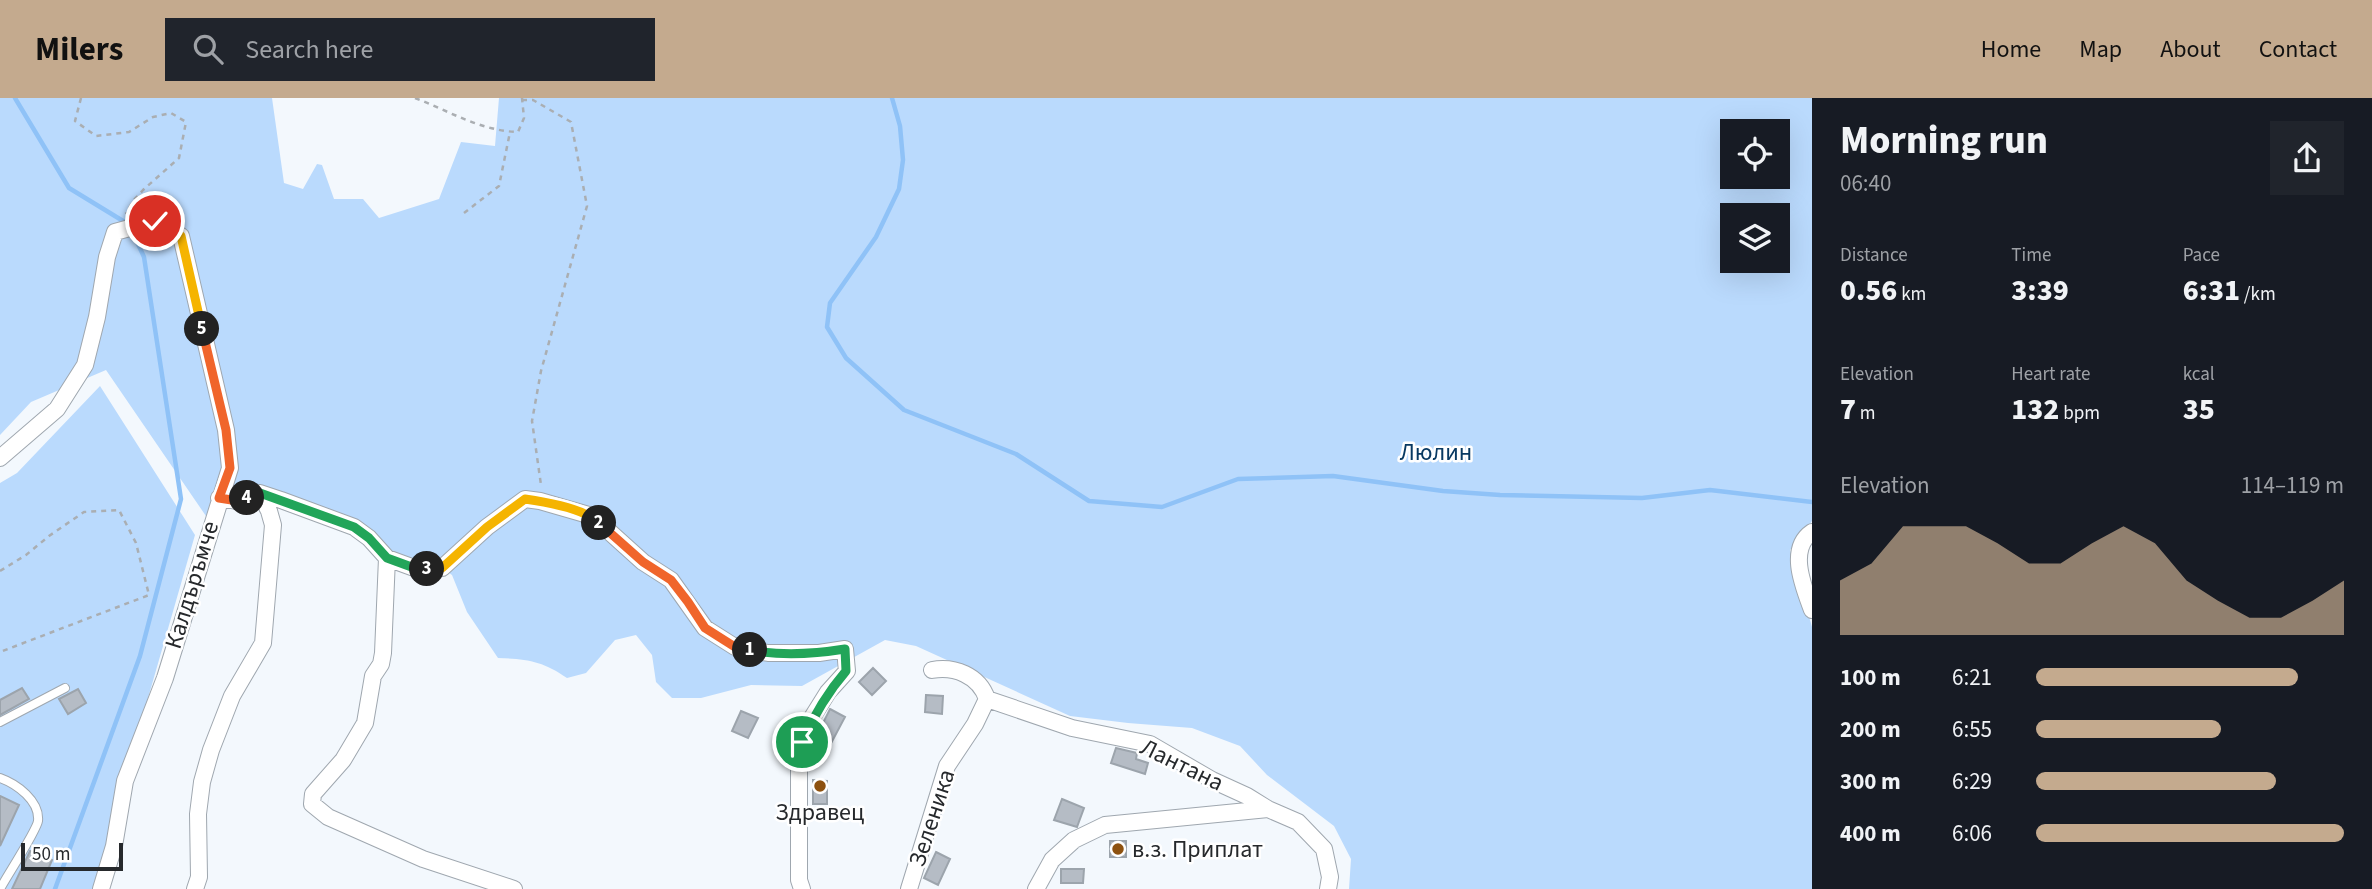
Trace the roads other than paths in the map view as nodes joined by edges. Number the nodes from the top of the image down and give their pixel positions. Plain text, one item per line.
1 (0, 458) edge
2 (260, 493) junction
3 (542, 494) road end
4 (219, 498) junction
5 (525, 499) junction
6 (1812, 532) edge
7 (387, 558) junction
8 (1812, 610) edge
9 (932, 670) dead end
10 (65, 688) dead end
11 (986, 699) junction
12 (0, 722) edge
13 (0, 778) edge
14 (1268, 810) junction
15 (0, 889) edge
16 (101, 889) edge
17 (195, 889) edge
18 (514, 889) edge
19 (802, 889) edge
20 (909, 889) edge
21 (1036, 889) edge
22 (1328, 889) edge

1 - 4 street, Калдъръмче
2 - 4 street
2 - 7 street
2 - 17 street
3 - 5 street
4 - 16 street, Калдъръмче
5 - 7 street
5 - 19 street
6 - 8 street
7 - 18 street
9 - 11 street
10 - 12 lane
11 - 14 street, Лантана
11 - 20 street, Зеленика
13 - 15 lane
14 - 21 street
14 - 22 street, Лантана

